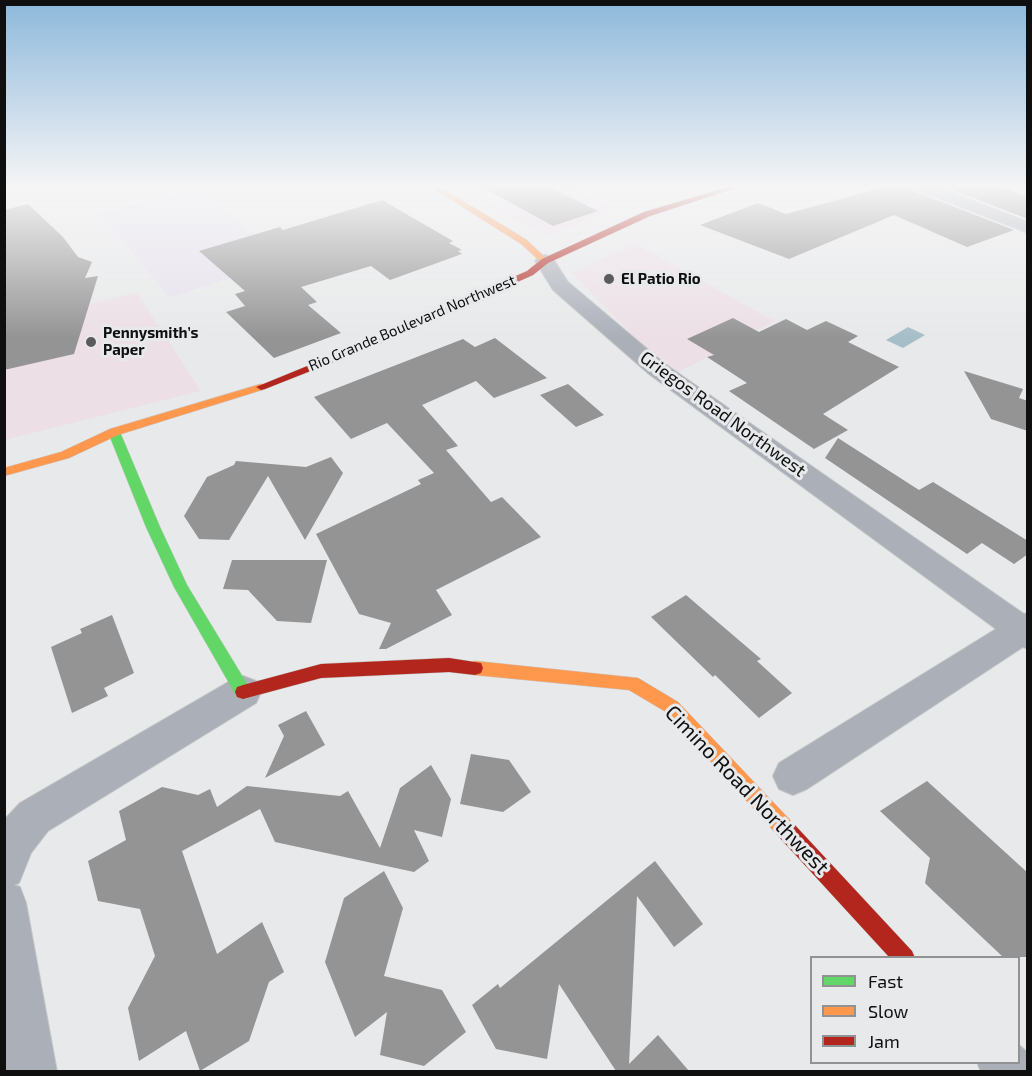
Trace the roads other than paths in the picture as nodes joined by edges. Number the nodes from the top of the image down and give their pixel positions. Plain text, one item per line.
1 (516, 237) edge
2 (597, 237) edge
3 (545, 261) junction
4 (114, 432) junction
5 (72, 435) dead end
6 (4, 472) edge
7 (1026, 630) edge
8 (243, 692) junction
9 (793, 776) dead end
10 (4, 868) edge
11 (4, 903) edge
12 (903, 956) edge
13 (32, 1071) edge

1 - 3 street, Griegos Road Northwest
2 - 3 street, Rio Grande Boulevard Northwest
3 - 4 street, Rio Grande Boulevard Northwest
3 - 7 street, Griegos Road Northwest
4 - 5 street, Rio Grande Boulevard Northwest
4 - 6 street, Rio Grande Boulevard Northwest
4 - 8 street
7 - 9 street
8 - 10 street
8 - 12 street, Cimino Road Northwest
11 - 13 street

